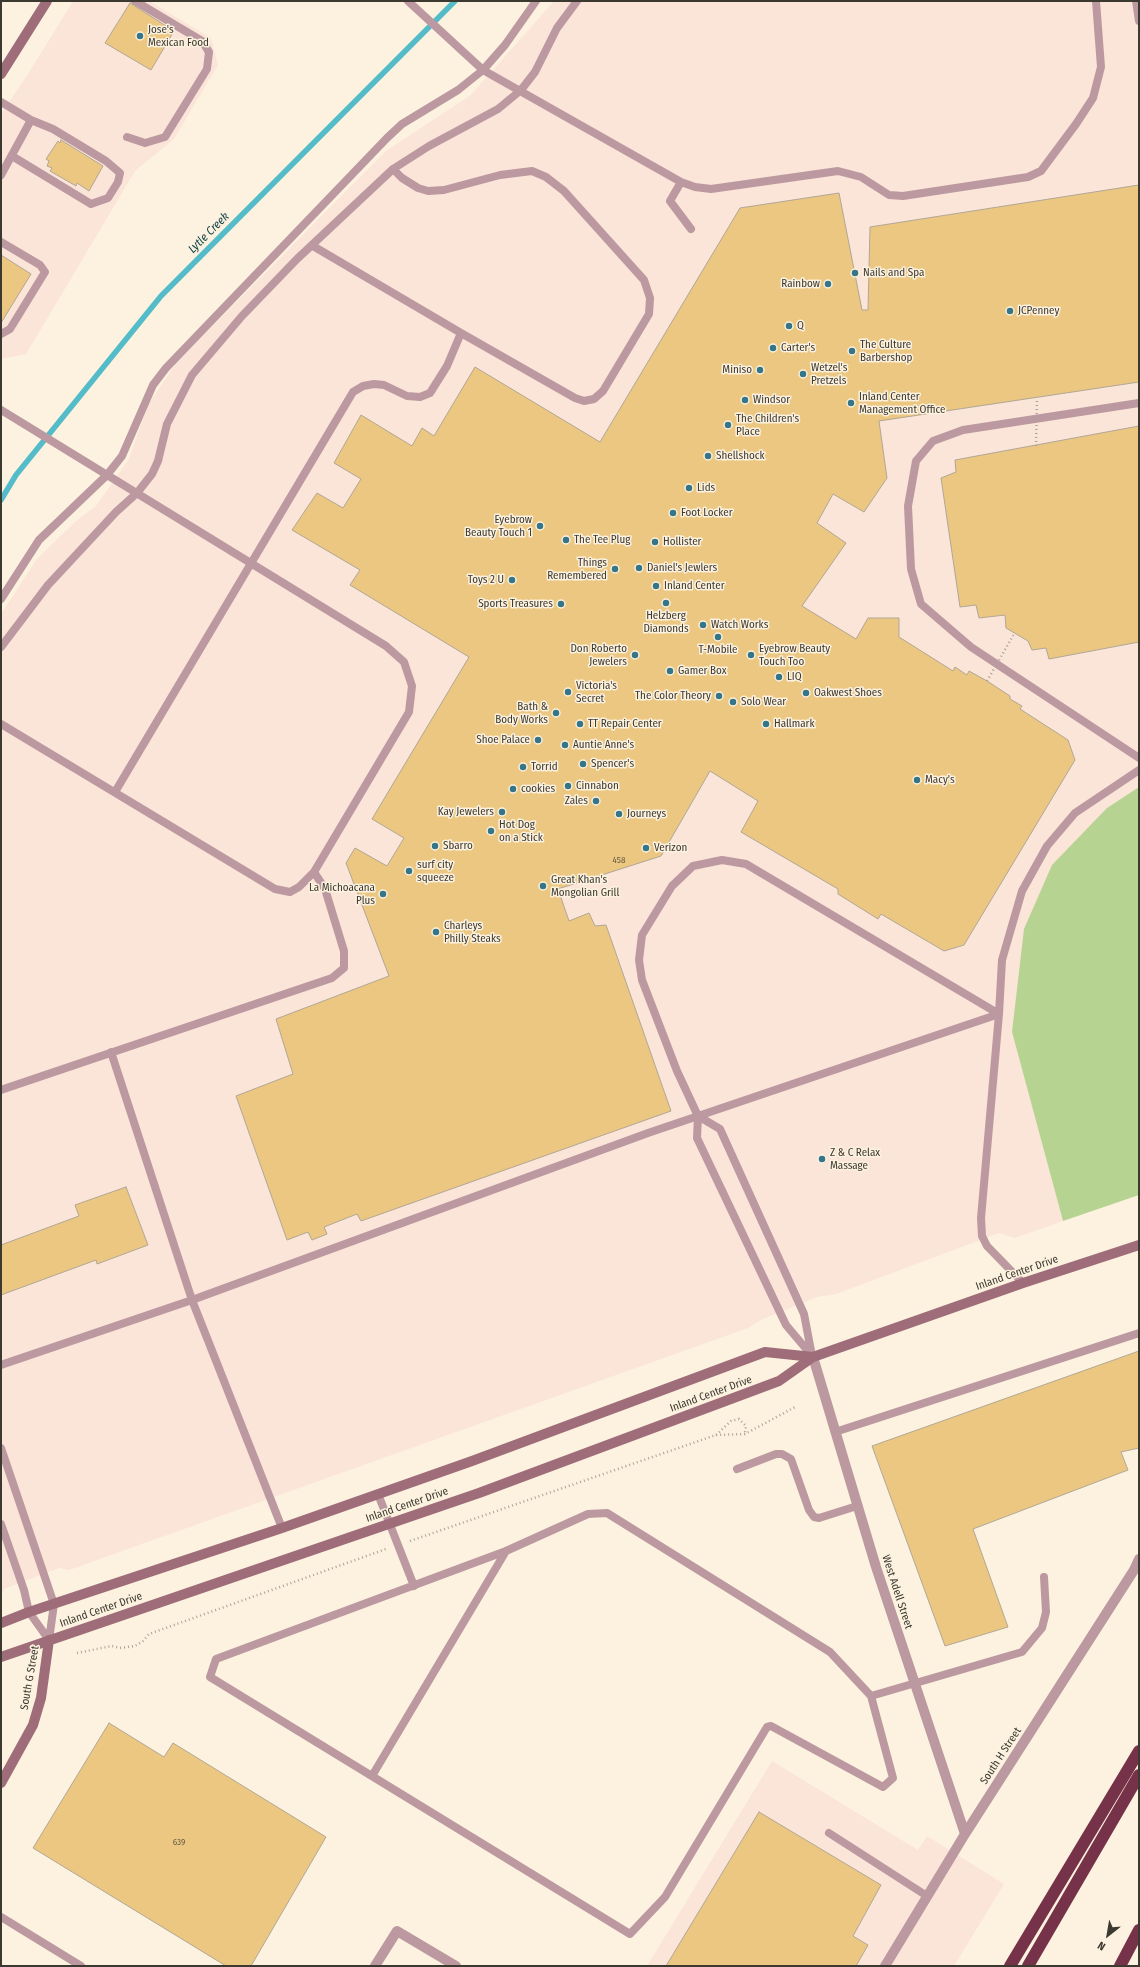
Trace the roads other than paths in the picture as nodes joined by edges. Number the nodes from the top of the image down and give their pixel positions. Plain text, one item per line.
1 (47, 1) edge
2 (135, 1) edge
3 (408, 1) edge
4 (536, 1) edge
5 (577, 1) edge
6 (1096, 1) edge
7 (1136, 1) edge
8 (1139, 21) edge
9 (483, 70) junction
10 (1, 74) edge
11 (521, 90) junction
12 (1, 102) edge
13 (31, 120) junction
14 (126, 137) dead end
15 (12, 156) junction
16 (393, 169) junction
17 (1, 175) edge
18 (681, 182) junction
19 (691, 229) dead end
20 (1, 242) edge
21 (313, 246) junction
22 (461, 333) junction
23 (1, 334) edge
24 (1139, 403) edge
25 (1, 410) edge
26 (107, 474) junction
27 (137, 493) junction
28 (251, 563) junction
29 (1, 599) edge
30 (1, 647) edge
31 (1, 724) edge
32 (1139, 758) edge
33 (1139, 770) edge
34 (114, 792) junction
35 (314, 872) junction
36 (999, 1014) junction
37 (111, 1052) junction
38 (1, 1090) edge
39 (698, 1116) junction
40 (1139, 1245) edge
41 (1023, 1283) junction
42 (192, 1300) junction
43 (1139, 1333) edge
44 (813, 1357) junction
45 (1, 1366) edge
46 (835, 1432) junction
47 (1, 1448) edge
48 (737, 1469) dead end
49 (378, 1494) junction
50 (857, 1506) junction
51 (1, 1524) edge
52 (389, 1524) junction
53 (282, 1528) junction
54 (506, 1551) junction
55 (1139, 1559) edge
56 (1044, 1577) dead end
57 (414, 1586) junction
58 (54, 1604) junction
59 (29, 1612) junction
60 (1, 1623) edge
61 (49, 1640) junction
62 (1, 1657) edge
63 (914, 1682) junction
64 (871, 1696) junction
65 (1139, 1752) edge
66 (1139, 1775) edge
67 (372, 1776) junction
68 (1, 1783) edge
69 (829, 1833) dead end
70 (965, 1834) junction
71 (927, 1896) junction
72 (1, 1917) edge
73 (1139, 1930) edge
74 (81, 1966) edge
75 (375, 1966) edge
76 (456, 1966) edge
77 (885, 1966) edge
78 (1010, 1966) edge
79 (1028, 1966) edge
80 (1120, 1966) edge

1 - 10 main road
2 - 14 lane
3 - 9 lane
4 - 9 lane
5 - 11 lane
6 - 18 lane
7 - 8 lane
9 - 11 lane
9 - 26 lane
11 - 16 lane
11 - 18 lane
12 - 13 lane
13 - 15 lane
13 - 15 lane
15 - 17 lane
16 - 21 lane
16 - 22 lane
18 - 19 lane
20 - 23 lane
21 - 22 lane
21 - 27 lane
22 - 28 lane
24 - 32 lane
25 - 26 lane
26 - 27 lane
26 - 29 lane
27 - 28 lane
27 - 30 lane
28 - 34 lane
28 - 35 lane
31 - 34 lane
33 - 36 lane
34 - 35 lane
35 - 37 lane
36 - 39 lane
36 - 39 lane
36 - 41 lane
37 - 38 lane
37 - 42 lane
39 - 42 lane
39 - 44 lane
39 - 44 lane
40 - 41 main road, Inland Center Drive
41 - 44 main road, Inland Center Drive
42 - 45 lane
42 - 53 lane
43 - 46 lane
44 - 46 street, West Adell Street
44 - 49 main road, Inland Center Drive
44 - 52 main road, Inland Center Drive
46 - 50 street, West Adell Street
47 - 58 lane
48 - 50 lane
49 - 52 lane
49 - 53 main road, Inland Center Drive
50 - 63 street, West Adell Street
51 - 59 lane
52 - 57 lane
52 - 61 main road, Inland Center Drive
53 - 58 main road, Inland Center Drive
54 - 57 lane
54 - 64 lane
54 - 67 lane
55 - 70 street, South H Street
56 - 63 lane
57 - 67 lane
58 - 59 main road, Inland Center Drive
58 - 61 lane
59 - 60 main road, Inland Center Drive
59 - 61 lane
61 - 62 main road, Inland Center Drive
61 - 68 main road, South G Street
63 - 64 lane
63 - 70 street, West Adell Street
64 - 67 lane
65 - 78 highway
66 - 79 highway
69 - 71 lane
70 - 71 street, South H Street
71 - 77 street, South H Street
72 - 74 lane
73 - 80 highway
75 - 76 street

